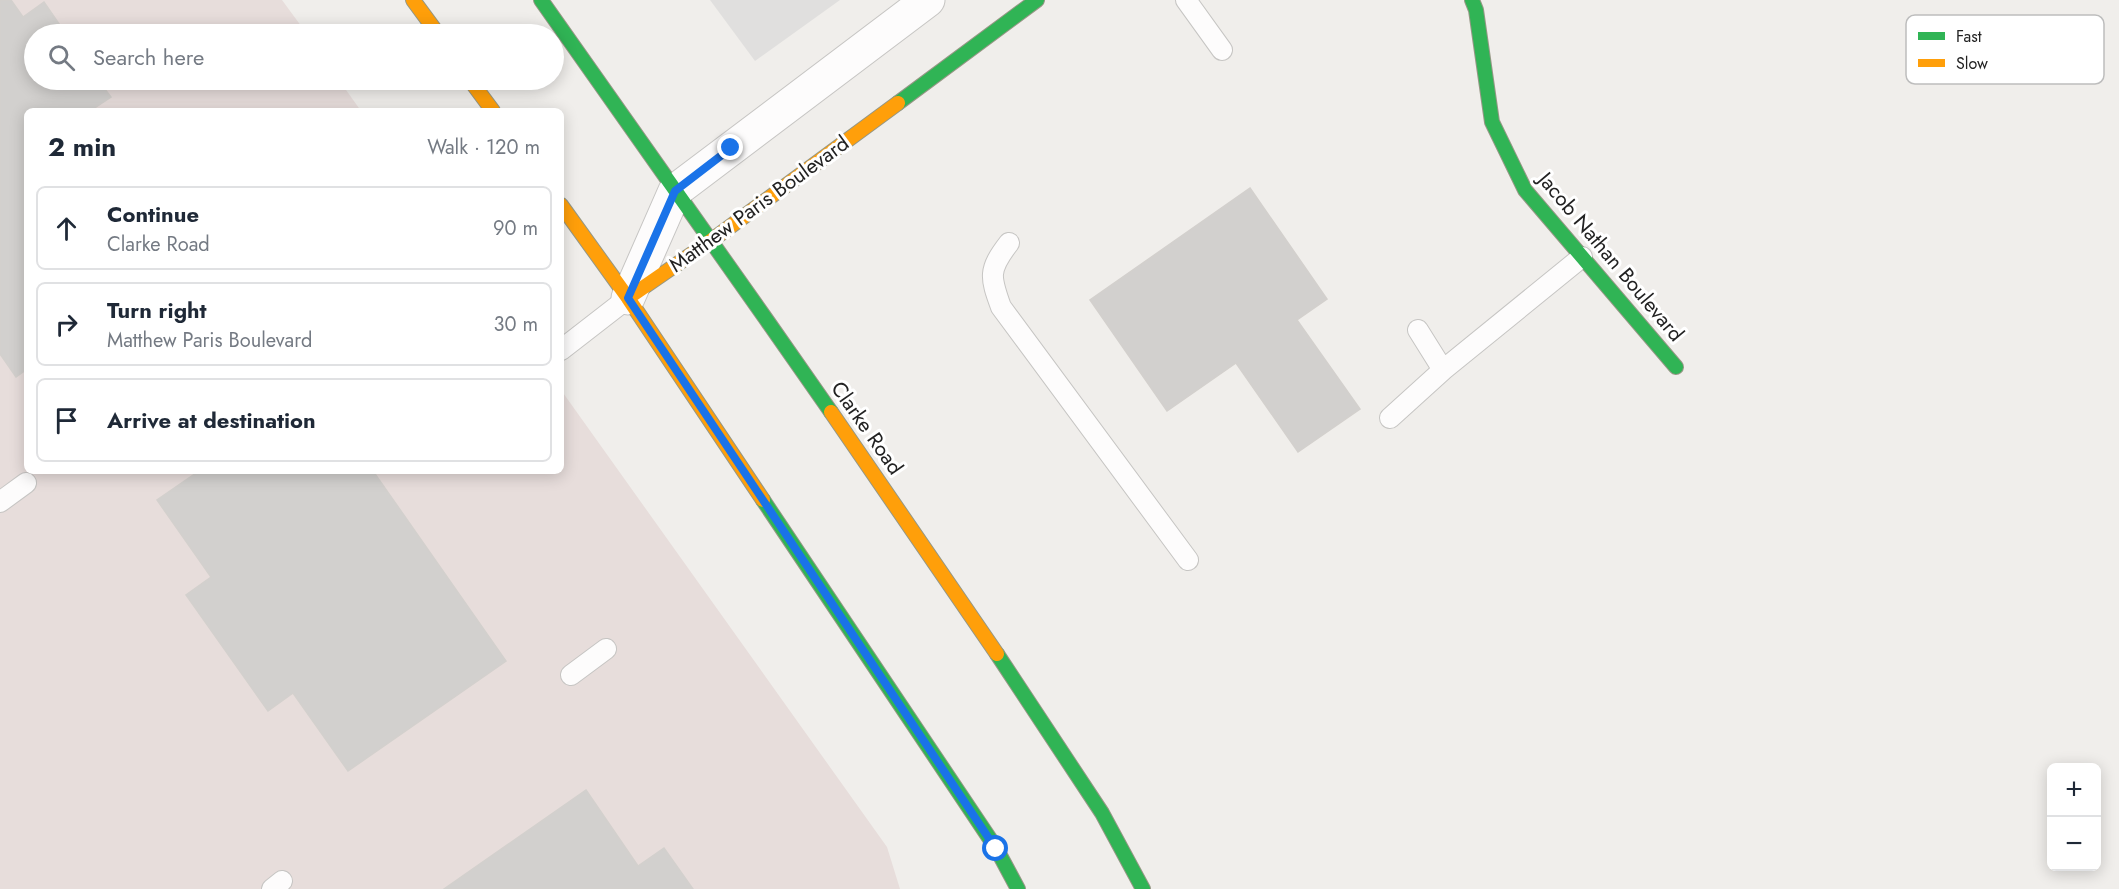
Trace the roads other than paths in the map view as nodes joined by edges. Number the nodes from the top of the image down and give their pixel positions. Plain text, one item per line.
1 (413, 0) edge
2 (541, 0) edge
3 (928, 0) edge
4 (1037, 0) edge
5 (1186, 0) edge
6 (1472, 0) edge
7 (431, 24) edge
8 (558, 24) edge
9 (564, 33) edge
10 (1222, 50) dead end
11 (477, 90) edge
12 (491, 108) edge
13 (675, 191) junction
14 (564, 209) edge
15 (712, 240) junction
16 (1009, 243) dead end
17 (1582, 257) junction
18 (628, 298) junction
19 (1418, 330) dead end
20 (564, 349) edge
21 (1676, 367) dead end
22 (1443, 370) junction
23 (1390, 418) dead end
24 (26, 483) dead end
25 (0, 502) edge
26 (1188, 560) dead end
27 (606, 649) dead end
28 (571, 675) dead end
29 (1014, 888) edge
30 (1143, 889) edge

1 - 7 street
2 - 8 street, Clarke Road
3 - 13 street, Matthew Paris Boulevard
4 - 15 street, Matthew Paris Boulevard
5 - 10 lane
6 - 17 street, Jacob Nathan Boulevard
9 - 13 street, Clarke Road
11 - 12 street
13 - 15 street, Clarke Road
13 - 18 street, Matthew Paris Boulevard
14 - 18 street
15 - 18 street, Matthew Paris Boulevard
15 - 30 street, Clarke Road
16 - 26 lane
17 - 21 street, Jacob Nathan Boulevard
17 - 22 lane
18 - 20 lane
18 - 29 street
19 - 22 lane
22 - 23 lane
24 - 25 lane
27 - 28 lane

